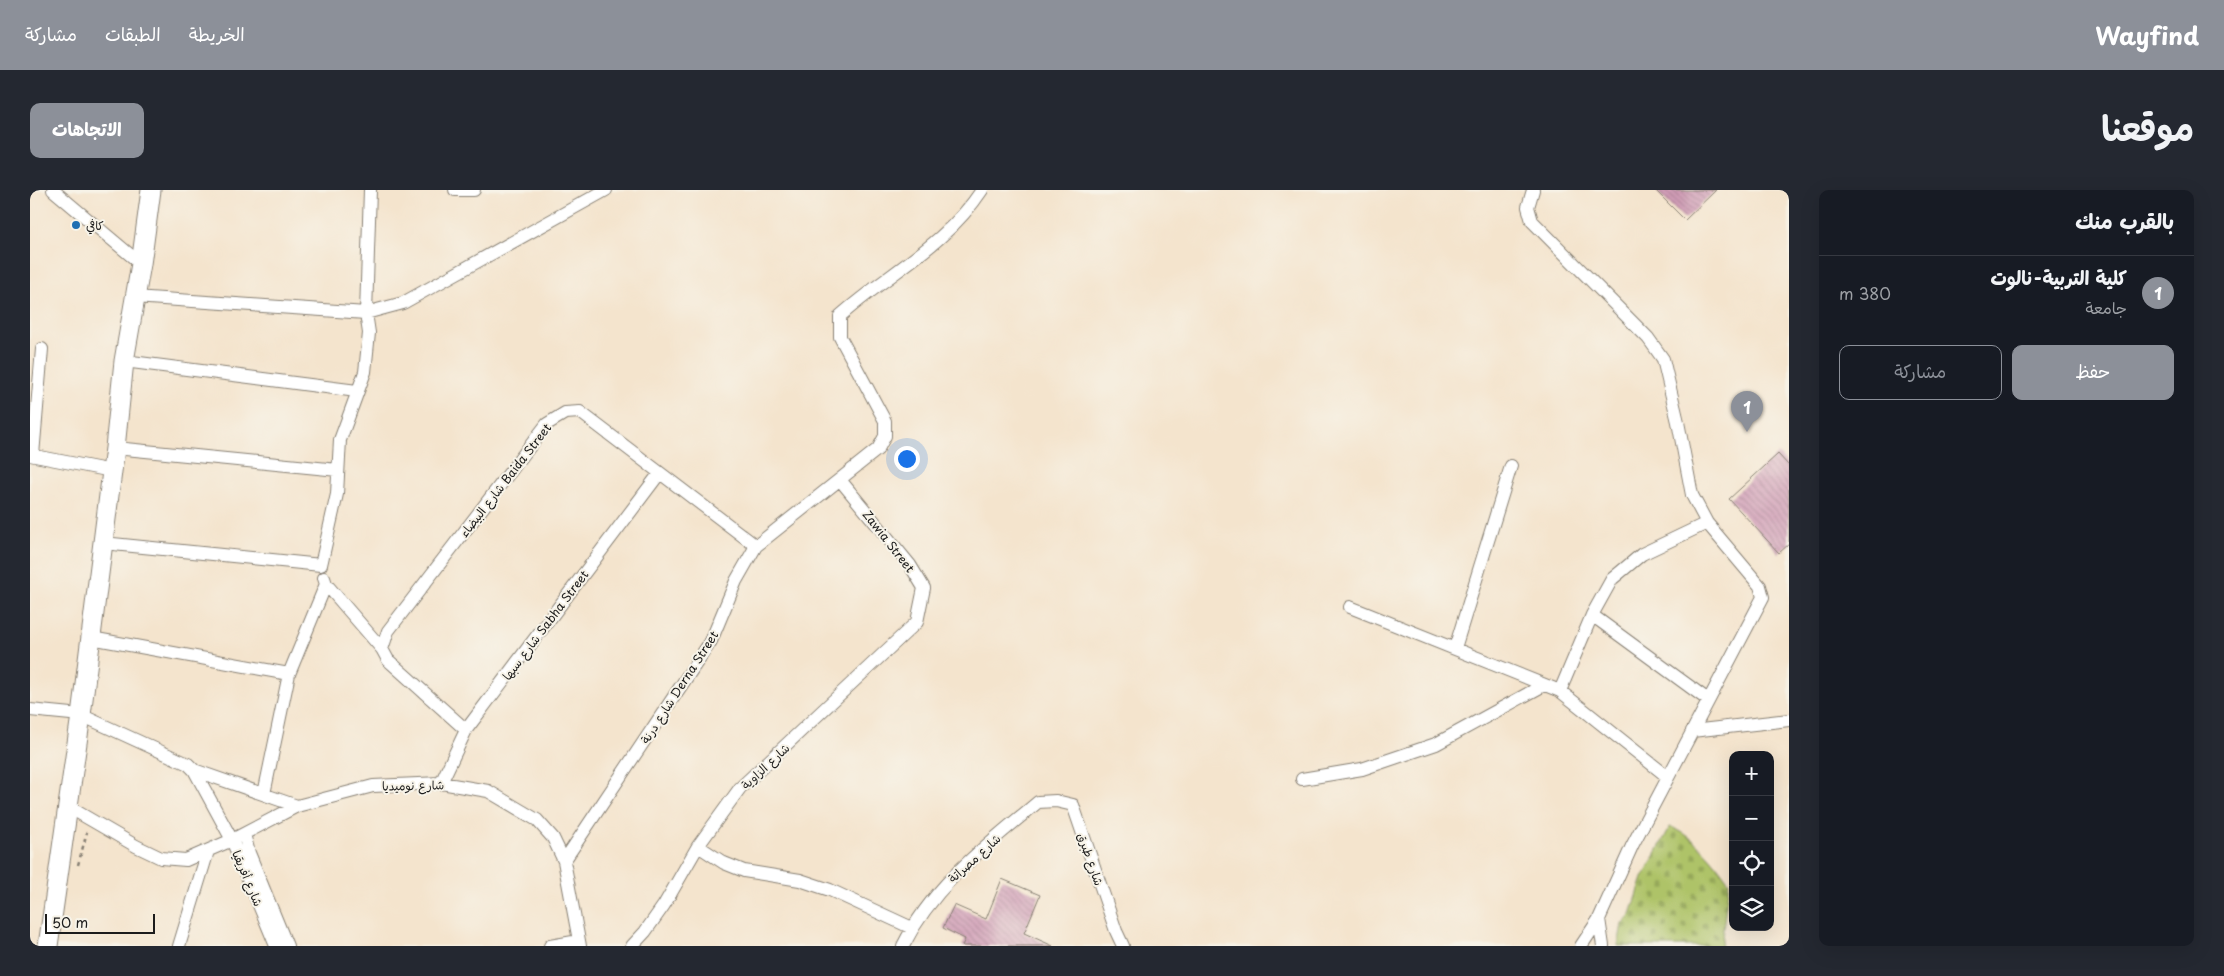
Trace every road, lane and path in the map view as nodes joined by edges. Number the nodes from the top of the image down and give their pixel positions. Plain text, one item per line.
1 (53, 190) edge
2 (152, 190) edge
3 (370, 190) edge
4 (455, 190) edge
5 (474, 190) edge
6 (606, 190) edge
7 (982, 190) edge
8 (1533, 190) edge
9 (141, 264) junction
10 (134, 298) junction
11 (366, 313) junction
12 (42, 349) dead end
13 (124, 361) junction
14 (357, 391) junction
15 (115, 448) junction
16 (32, 455) edge
17 (1511, 466) dead end
18 (338, 470) junction
19 (112, 471) junction
20 (659, 474) junction
21 (841, 481) junction
22 (1707, 523) junction
23 (103, 543) junction
24 (756, 546) junction
25 (321, 566) junction
26 (326, 584) junction
27 (919, 605) joint
28 (1350, 607) dead end
29 (1592, 615) junction
30 (91, 638) junction
31 (1456, 648) junction
32 (382, 649) junction
33 (289, 674) junction
34 (1544, 685) junction
35 (1560, 692) junction
36 (1708, 700) junction
37 (30, 710) edge
38 (81, 715) junction
39 (1789, 720) edge
40 (466, 730) junction
41 (1692, 732) junction
42 (194, 770) junction
43 (1668, 777) junction
44 (1302, 779) dead end
45 (441, 783) junction
46 (264, 794) junction
47 (1038, 802) joint
48 (67, 806) junction
49 (297, 806) junction
50 (92, 820) junction
51 (244, 834) junction
52 (232, 840) junction
53 (698, 846) junction
54 (208, 851) junction
55 (564, 861) junction
56 (76, 873) dead end
57 (1598, 919) junction
58 (912, 928) junction
59 (579, 943) edge
60 (48, 946) edge
61 (178, 946) edge
62 (276, 946) edge
63 (287, 946) edge
64 (550, 946) edge
65 (632, 946) edge
66 (903, 946) edge
67 (1124, 946) edge
68 (1581, 946) edge
69 (1603, 946) edge

1 - 9 street
2 - 9 main road
3 - 11 street
4 - 5 street
6 - 11 street
7 - 21 street, شارع درنة Derna Street
8 - 22 street
9 - 10 main road
10 - 11 street
10 - 13 main road
11 - 14 street
12 - 16 street
13 - 14 street
13 - 15 main road
14 - 18 street
15 - 18 street
15 - 19 main road
16 - 19 street
17 - 31 street
18 - 25 street
19 - 23 main road
20 - 24 street, شارع البيضاء Baida Street
20 - 32 street, شارع البيضاء Baida Street
20 - 40 street, شارع سبها Sabha Street
21 - 24 street, شارع درنة Derna Street
21 - 27 street, Zawia Street
22 - 29 street
22 - 36 street
23 - 25 street
23 - 30 main road
24 - 55 street, شارع درنة Derna Street
25 - 26 street
26 - 32 street
26 - 33 street
27 - 53 street, شارع الزاوية
28 - 31 street
29 - 35 street
29 - 36 street
30 - 33 street
30 - 38 main road
31 - 34 street
32 - 40 street
33 - 46 street
34 - 35 street
34 - 44 street
35 - 43 street
36 - 41 street
37 - 38 street
38 - 42 street
38 - 48 main road
39 - 41 street
40 - 45 street, شارع سبها Sabha Street
41 - 43 street
42 - 46 street
42 - 52 street
43 - 57 street
45 - 49 street, شارع نوميديا
45 - 55 street, شارع نوميديا
46 - 49 street
47 - 58 street, شارع مصراتة
47 - 67 street, شارع طبرق
48 - 50 street, شارع أفريقيا
48 - 60 main road
49 - 51 street, شارع نوميديا
50 - 54 street, شارع أفريقيا
50 - 56 path
51 - 52 street, شارع نوميديا
51 - 63 street, شارع أفريقيا
52 - 54 street, شارع أفريقيا
52 - 62 street, شارع أفريقيا
53 - 58 street
53 - 65 street, شارع الزاوية
54 - 61 street
55 - 59 street, شارع نوميديا
57 - 68 street
57 - 69 street
58 - 66 street, شارع مصراتة
59 - 64 street

